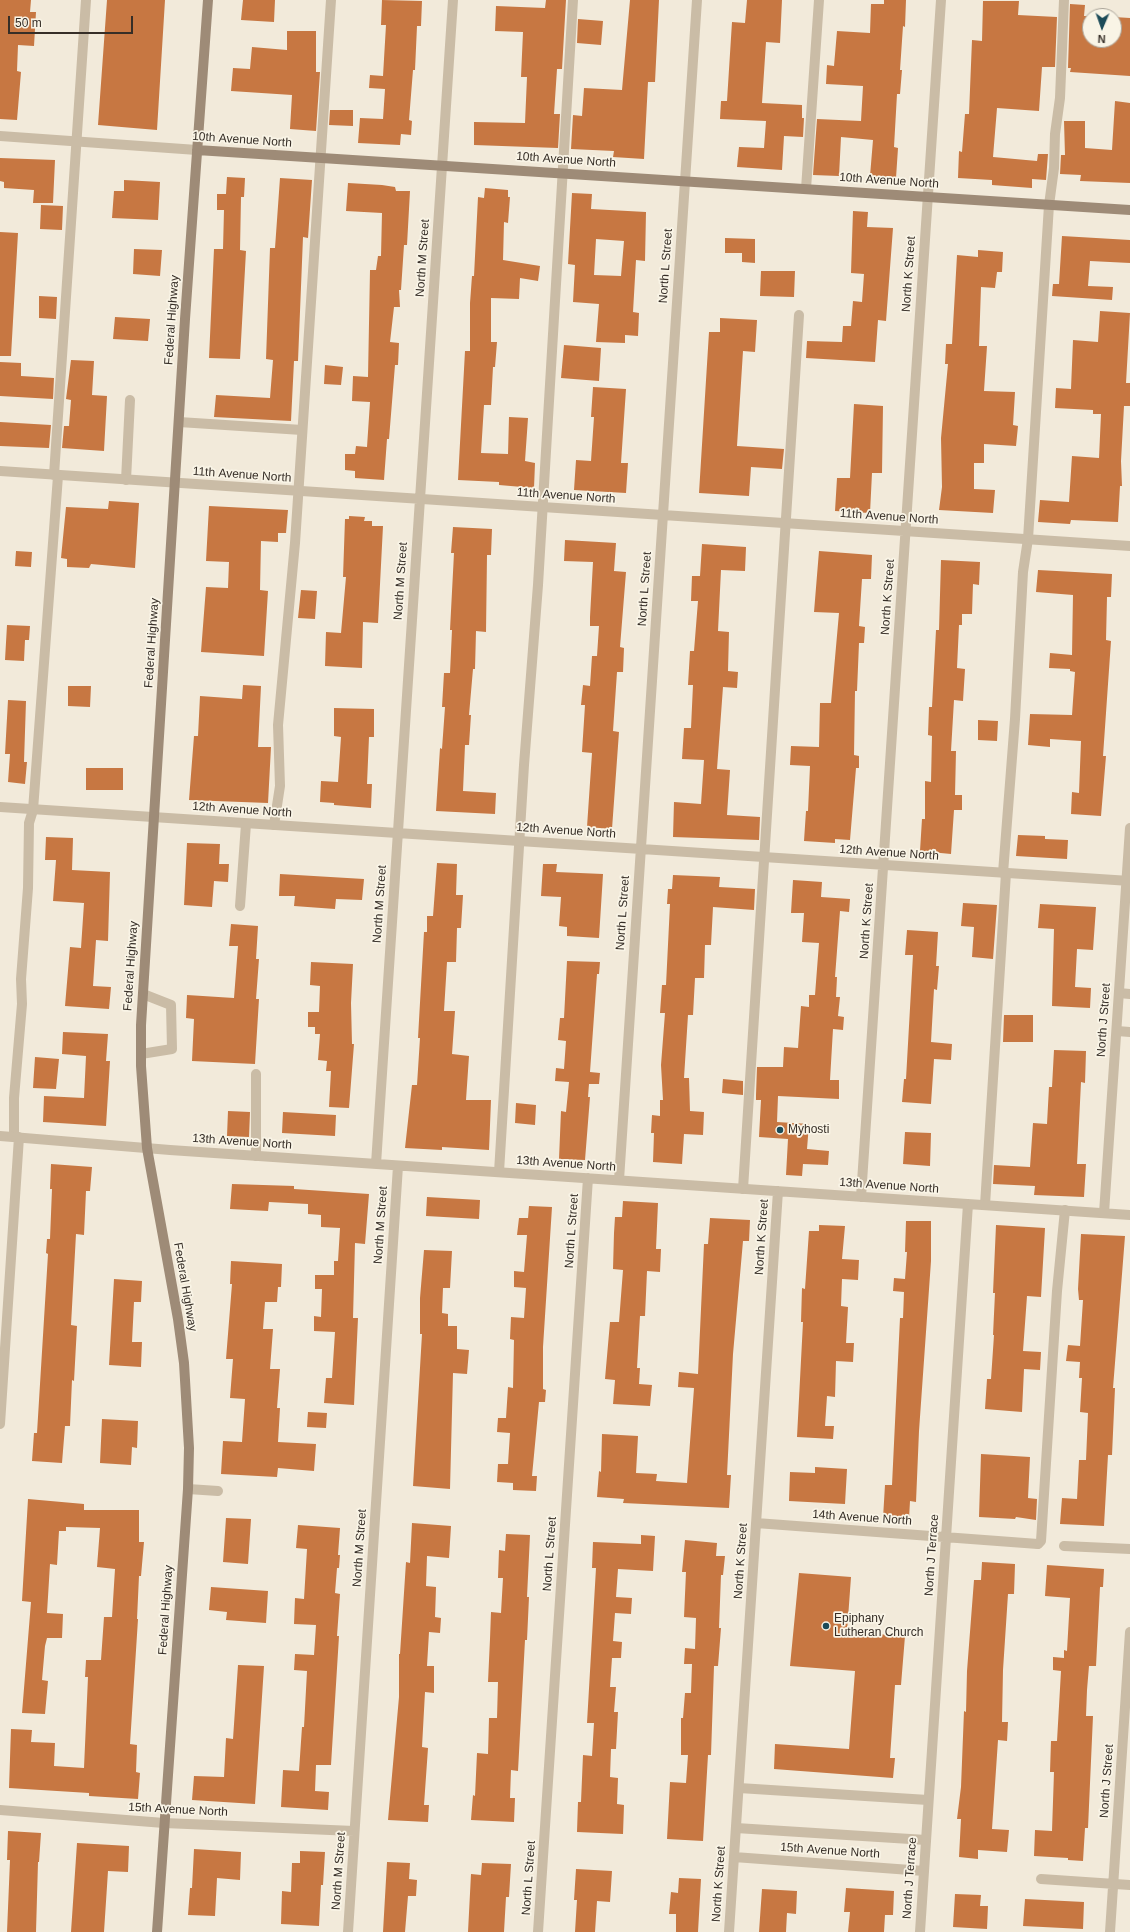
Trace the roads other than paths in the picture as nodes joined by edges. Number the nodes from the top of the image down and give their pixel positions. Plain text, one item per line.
1 (86, 0) edge
2 (208, 0) edge
3 (331, 0) edge
4 (453, 0) edge
5 (573, 0) edge
6 (697, 0) edge
7 (819, 0) edge
8 (941, 0) edge
9 (1064, 0) edge
10 (0, 136) edge
11 (77, 141) junction
12 (197, 150) junction
13 (321, 158) junction
14 (442, 165) junction
15 (563, 173) junction
16 (685, 181) junction
17 (806, 189) junction
18 (928, 197) junction
19 (1049, 205) junction
20 (1130, 210) edge
21 (799, 315) dead end
22 (130, 400) dead end
23 (179, 422) junction
24 (302, 430) junction
25 (0, 471) edge
26 (56, 475) junction
27 (126, 480) junction
28 (176, 484) junction
29 (298, 491) junction
30 (420, 499) junction
31 (542, 507) junction
32 (663, 515) junction
33 (784, 523) junction
34 (906, 531) junction
35 (1028, 539) junction
36 (1130, 546) edge
37 (0, 807) edge
38 (33, 810) junction
39 (154, 818) junction
40 (246, 824) junction
41 (274, 826) junction
42 (1130, 828) edge
43 (398, 833) junction
44 (519, 841) junction
45 (640, 849) junction
46 (763, 858) junction
47 (884, 865) junction
48 (1004, 873) junction
49 (1128, 881) edge
50 (240, 906) dead end
51 (1127, 918) edge
52 (1126, 957) edge
53 (1119, 993) junction
54 (143, 994) junction
55 (1130, 994) edge
56 (1116, 1031) junction
57 (1130, 1032) edge
58 (141, 1054) junction
59 (256, 1074) dead end
60 (0, 1136) edge
61 (17, 1137) junction
62 (147, 1148) junction
63 (256, 1156) junction
64 (376, 1164) junction
65 (398, 1166) junction
66 (499, 1172) junction
67 (588, 1178) junction
68 (618, 1180) junction
69 (743, 1189) junction
70 (778, 1191) junction
71 (862, 1197) junction
72 (968, 1204) junction
73 (985, 1205) junction
74 (1065, 1210) junction
75 (1104, 1213) junction
76 (1130, 1215) edge
77 (0, 1424) edge
78 (188, 1489) junction
79 (218, 1491) dead end
80 (756, 1524) junction
81 (946, 1536) junction
82 (1064, 1546) dead end
83 (1130, 1549) edge
84 (1130, 1632) edge
85 (739, 1788) junction
86 (928, 1800) junction
87 (0, 1810) edge
88 (164, 1823) junction
89 (736, 1828) junction
90 (354, 1831) junction
91 (926, 1840) junction
92 (734, 1857) junction
93 (924, 1871) junction
94 (1041, 1879) dead end
95 (1113, 1884) junction
96 (1130, 1885) edge
97 (157, 1932) edge
98 (348, 1932) edge
99 (538, 1932) edge
100 (729, 1932) edge
101 (920, 1932) edge
102 (1110, 1932) edge

1 - 11 street
2 - 12 main road, Federal Highway
3 - 13 street
4 - 14 street, North M Street
5 - 15 street
6 - 16 street, North L Street
7 - 17 street
8 - 18 street, North K Street
9 - 19 street
10 - 11 street, 10th Avenue North
11 - 12 street, 10th Avenue North
11 - 26 street
12 - 13 main road, 10th Avenue North
12 - 23 main road, Federal Highway
13 - 14 main road, 10th Avenue North
13 - 24 street
14 - 15 main road, 10th Avenue North
14 - 30 street, North M Street
15 - 16 main road, 10th Avenue North
15 - 31 street
16 - 17 main road, 10th Avenue North
16 - 32 street, North L Street
17 - 18 main road, 10th Avenue North
18 - 19 main road, 10th Avenue North
18 - 34 street, North K Street
19 - 20 main road, 10th Avenue North
19 - 35 street
21 - 33 street
22 - 27 street
23 - 24 street
23 - 28 main road, Federal Highway
24 - 29 street
25 - 26 street, 11th Avenue North
26 - 27 street, 11th Avenue North
26 - 38 street
27 - 28 street, 11th Avenue North
28 - 29 street, 11th Avenue North
28 - 39 main road, Federal Highway
29 - 30 street, 11th Avenue North
29 - 41 street
30 - 31 street, 11th Avenue North
30 - 43 street, North M Street
31 - 32 street, 11th Avenue North
31 - 44 street
32 - 33 street, 11th Avenue North
32 - 45 street, North L Street
33 - 34 street, 11th Avenue North
33 - 46 street
34 - 35 street, 11th Avenue North
34 - 47 street, North K Street
35 - 36 street, 11th Avenue North
35 - 48 street
37 - 38 street, 12th Avenue North
38 - 39 street, 12th Avenue North
38 - 61 street
39 - 40 street, 12th Avenue North
39 - 54 main road, Federal Highway
40 - 41 street, 12th Avenue North
40 - 50 street
41 - 43 street, 12th Avenue North
42 - 49 street, North J Street
43 - 44 street, 12th Avenue North
43 - 64 street, North M Street
44 - 45 street, 12th Avenue North
44 - 66 street
45 - 46 street, 12th Avenue North
45 - 68 street, North L Street
46 - 47 street, 12th Avenue North
46 - 69 street
47 - 48 street, 12th Avenue North
47 - 71 street, North K Street
48 - 49 street, 12th Avenue North
48 - 73 street
49 - 51 street, North J Street
51 - 52 street, North J Street
52 - 53 street, North J Street
53 - 55 street
53 - 56 street, North J Street
54 - 58 main road, Federal Highway
54 - 58 street
56 - 57 street
56 - 75 street, North J Street
58 - 62 main road, Federal Highway
59 - 63 street
60 - 61 street, 13th Avenue North
61 - 62 street, 13th Avenue North
61 - 77 street
62 - 63 street, 13th Avenue North
62 - 78 main road, Federal Highway
63 - 64 street, 13th Avenue North
64 - 65 street, 13th Avenue North
65 - 66 street, 13th Avenue North
65 - 90 street, North M Street
66 - 67 street, 13th Avenue North
67 - 68 street, 13th Avenue North
67 - 99 street, North L Street
68 - 69 street, 13th Avenue North
69 - 70 street, 13th Avenue North
70 - 71 street, 13th Avenue North
70 - 80 street, North K Street
71 - 72 street, 13th Avenue North
72 - 73 street, 13th Avenue North
72 - 81 street, North J Terrace
73 - 74 street, 13th Avenue North
74 - 75 street, 13th Avenue North
74 - 81 street, 14th Avenue North
75 - 76 street, 13th Avenue North
78 - 79 street
78 - 88 main road, Federal Highway
80 - 81 street, 14th Avenue North
80 - 85 street, North K Street
81 - 86 street, North J Terrace
82 - 83 street
84 - 95 street, North J Street
85 - 86 street
85 - 89 street, North K Street
86 - 91 street, North J Terrace
87 - 88 street, 15th Avenue North
88 - 90 street, 15th Avenue North
88 - 97 main road, Federal Highway
89 - 91 street
89 - 92 street, North K Street
90 - 98 street, North M Street
91 - 93 street, North J Terrace
92 - 93 street, 15th Avenue North
92 - 100 street, North K Street
93 - 101 street, North J Terrace
94 - 95 street
95 - 96 street
95 - 102 street, North J Street

